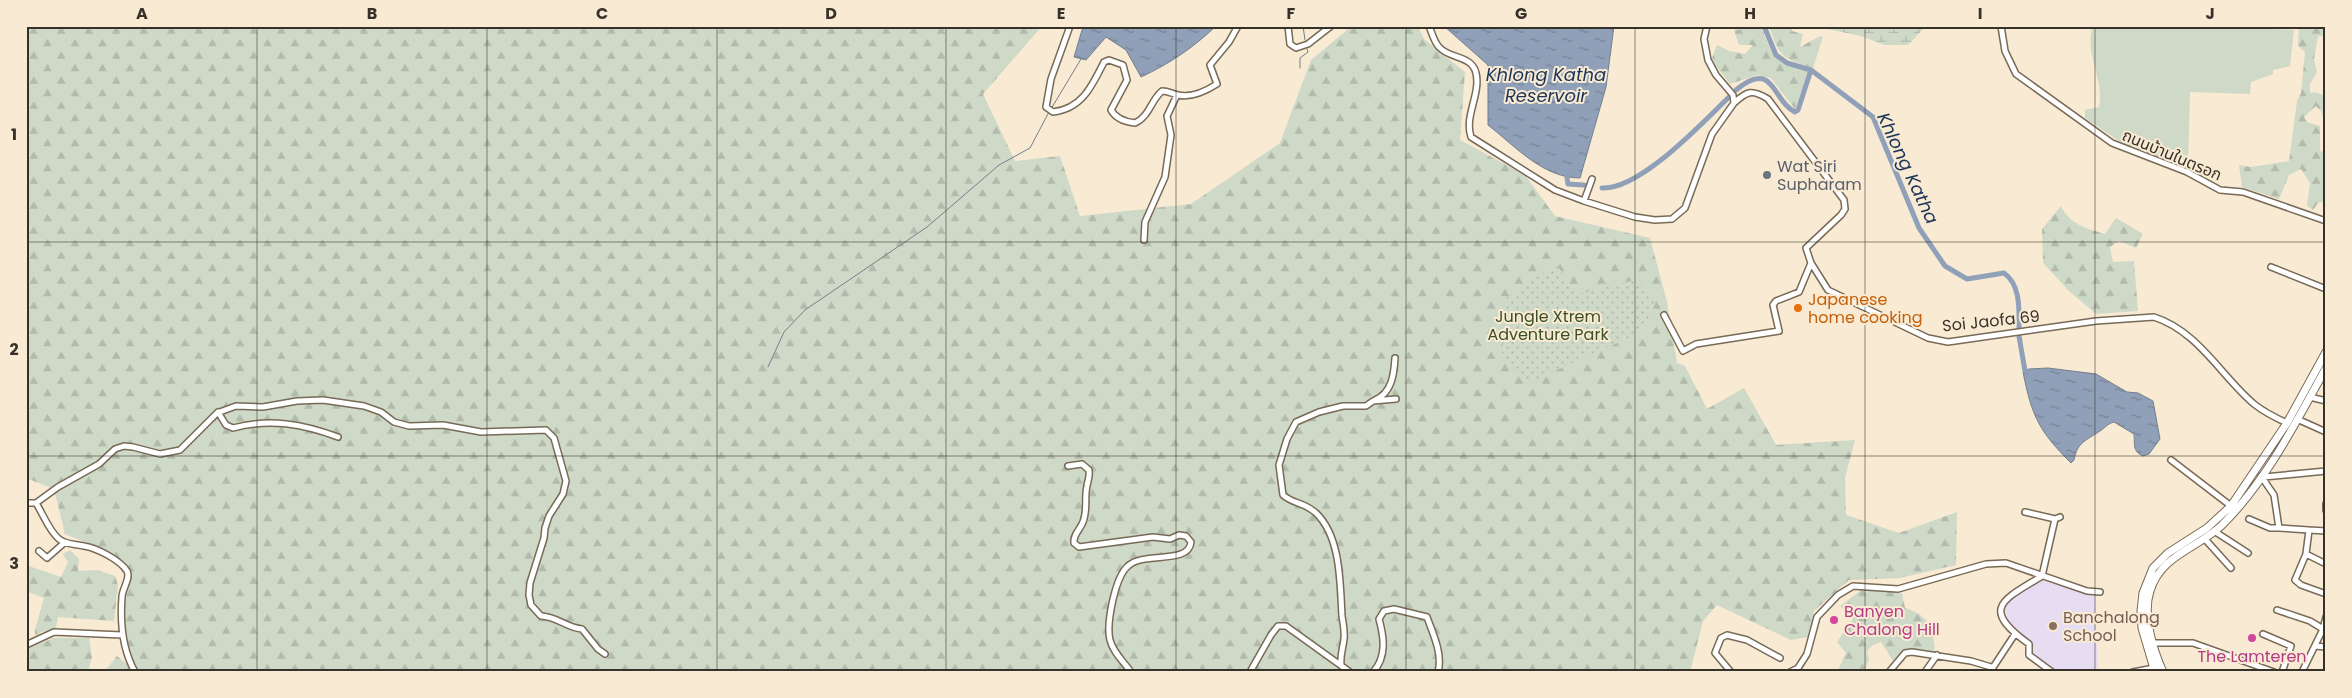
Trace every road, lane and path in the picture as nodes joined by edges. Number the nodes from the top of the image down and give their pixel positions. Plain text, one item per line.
1 (1070, 26) edge
2 (1238, 26) edge
3 (1288, 26) edge
4 (1331, 26) edge
5 (1429, 26) edge
6 (2001, 26) edge
7 (1706, 28) edge
8 (1177, 95) junction
9 (1734, 103) junction
10 (1592, 179) dead end
11 (1584, 202) junction
12 (2326, 221) edge
13 (1144, 240) dead end
14 (1811, 263) junction
15 (2271, 267) dead end
16 (2326, 289) edge
17 (1664, 314) dead end
18 (2326, 352) edge
19 (1395, 358) dead end
20 (2326, 368) edge
21 (2310, 397) junction
22 (1396, 399) dead end
23 (1373, 401) junction
24 (2326, 401) edge
25 (218, 412) junction
26 (2297, 419) junction
27 (2287, 423) junction
28 (2326, 432) edge
29 (338, 437) dead end
30 (2171, 460) dead end
31 (1068, 466) dead end
32 (2326, 472) edge
33 (2262, 476) junction
34 (26, 503) edge
35 (36, 503) junction
36 (2326, 504) edge
37 (2231, 506) junction
38 (2326, 510) edge
39 (2025, 512) dead end
40 (2249, 519) dead end
41 (2280, 528) junction
42 (2309, 530) junction
43 (2214, 531) junction
44 (2326, 531) edge
45 (2204, 538) junction
46 (64, 543) junction
47 (39, 551) dead end
48 (2248, 553) dead end
49 (2306, 554) junction
50 (2326, 564) edge
51 (2231, 568) dead end
52 (2042, 576) junction
53 (2100, 592) dead end
54 (2326, 594) edge
55 (2277, 610) dead end
56 (2326, 617) edge
57 (2323, 629) junction
58 (2015, 634) junction
59 (2263, 634) dead end
60 (122, 635) junction
61 (2150, 643) junction
62 (26, 645) edge
63 (2315, 646) junction
64 (2326, 647) edge
65 (605, 654) dead end
66 (1937, 655) junction
67 (1780, 658) dead end
68 (1342, 665) junction
69 (1990, 669) edge
70 (2155, 670) edge
71 (135, 672) edge
72 (1131, 672) edge
73 (1250, 672) edge
74 (1350, 672) edge
75 (1373, 672) edge
76 (1438, 672) edge
77 (1731, 672) edge
78 (1790, 672) edge
79 (1889, 672) edge
80 (1925, 672) edge
81 (2052, 672) edge
82 (2133, 672) edge
83 (2163, 672) edge
84 (2274, 672) edge
85 (2282, 672) edge
86 (2302, 672) edge

1 - 8 street
2 - 8 street
3 - 4 street
5 - 11 street
6 - 12 street, ถนนบ้านในตรอก
7 - 9 street
8 - 13 street
9 - 11 street
9 - 14 street
10 - 11 street
14 - 17 street
14 - 27 street, Soi Jaofa 69
15 - 16 street
18 - 27 main road
19 - 23 street
20 - 21 main road
21 - 24 street
21 - 26 main road
22 - 23 street
23 - 68 street
25 - 29 street
25 - 35 street
25 - 65 street
26 - 28 street
26 - 33 main road
27 - 37 main road
30 - 37 street
31 - 72 street
32 - 33 street
33 - 41 street
33 - 43 main road
34 - 35 street
35 - 46 street
36 - 38 street
37 - 61 main road
39 - 52 street
40 - 41 street
41 - 42 street
42 - 44 street
42 - 49 street
43 - 45 main road
43 - 48 street
45 - 51 street
45 - 61 main road
46 - 47 street
46 - 60 street
49 - 50 street
49 - 54 street
52 - 53 street
52 - 58 street
52 - 78 street
55 - 57 street
56 - 57 street
57 - 63 street
58 - 69 street
58 - 81 street
59 - 85 street
60 - 62 street
60 - 71 street
61 - 70 main road
61 - 83 main road
61 - 84 street
63 - 64 street
63 - 86 street
66 - 69 street
66 - 79 street
66 - 80 street
67 - 77 street
68 - 73 street
68 - 74 street
70 - 82 street
75 - 76 street

